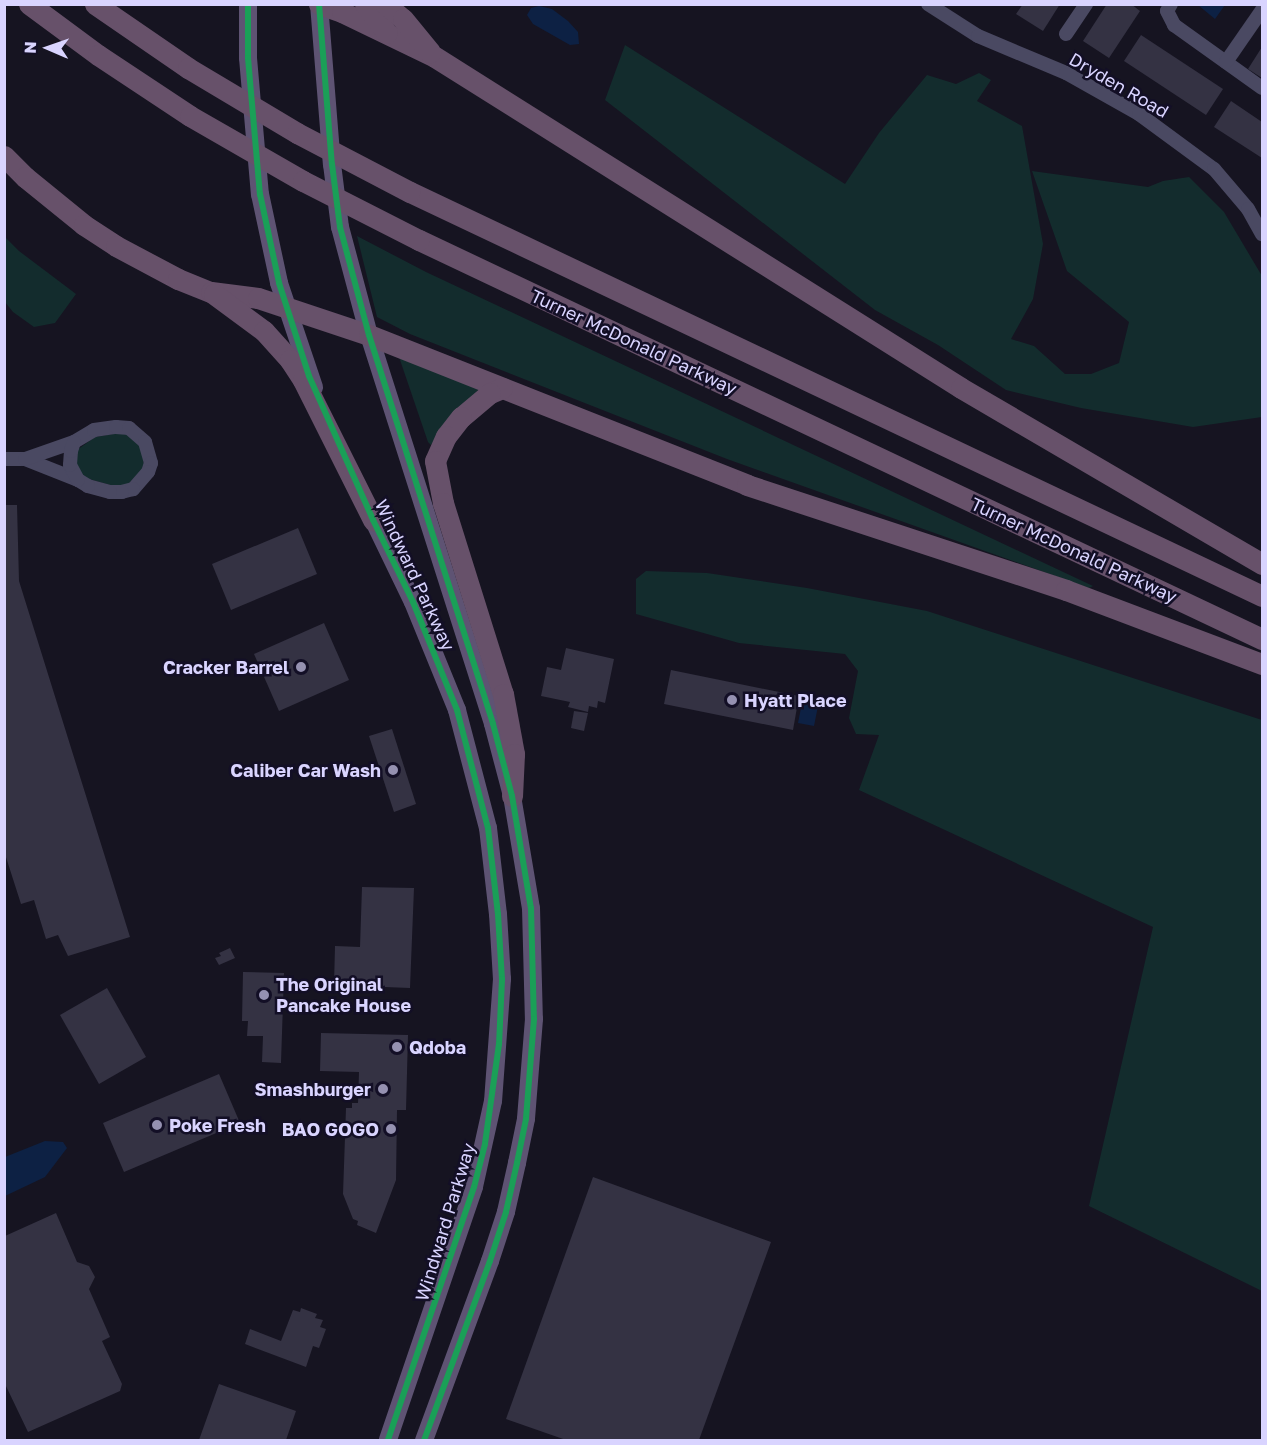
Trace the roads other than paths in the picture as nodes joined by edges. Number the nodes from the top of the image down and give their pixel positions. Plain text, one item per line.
1 (29, 4) edge
2 (95, 4) edge
3 (248, 4) edge
4 (319, 4) edge
5 (365, 4) edge
6 (385, 4) edge
7 (1086, 4) edge
8 (1171, 4) edge
9 (938, 7) edge
10 (1263, 10) edge
11 (1066, 34) dead end
12 (389, 35) junction
13 (435, 57) junction
14 (1226, 62) junction
15 (1263, 88) edge
16 (4, 156) edge
17 (1263, 234) edge
18 (211, 292) junction
19 (286, 306) junction
20 (369, 335) junction
21 (502, 388) junction
22 (74, 442) junction
23 (4, 459) edge
24 (26, 459) junction
25 (78, 480) junction
26 (373, 520) junction
27 (1263, 564) edge
28 (1263, 596) edge
29 (1263, 639) edge
30 (1263, 664) edge
31 (512, 796) junction
32 (523, 853) junction
33 (491, 858) junction
34 (388, 1440) edge
35 (424, 1440) edge

1 - 29 highway, Turner McDonald Parkway, bridge
2 - 28 highway, bridge
3 - 19 main road, Windward Parkway
4 - 12 highway
4 - 20 main road, Windward Parkway
5 - 12 highway
6 - 13 highway
7 - 11 street
8 - 14 street
9 - 17 street, Dryden Road
10 - 14 street
12 - 13 highway
13 - 27 highway
14 - 15 street
16 - 18 highway
18 - 19 highway
18 - 26 highway
19 - 20 highway
19 - 26 main road, Windward Parkway
20 - 21 highway
20 - 31 main road, Windward Parkway
21 - 30 highway
21 - 31 highway
22 - 24 street
22 - 25 street
22 - 25 street
23 - 24 street
24 - 25 street
26 - 33 main road, Windward Parkway
31 - 32 main road, Windward Parkway
32 - 33 main road
32 - 35 main road, Windward Parkway
33 - 34 main road, Windward Parkway

